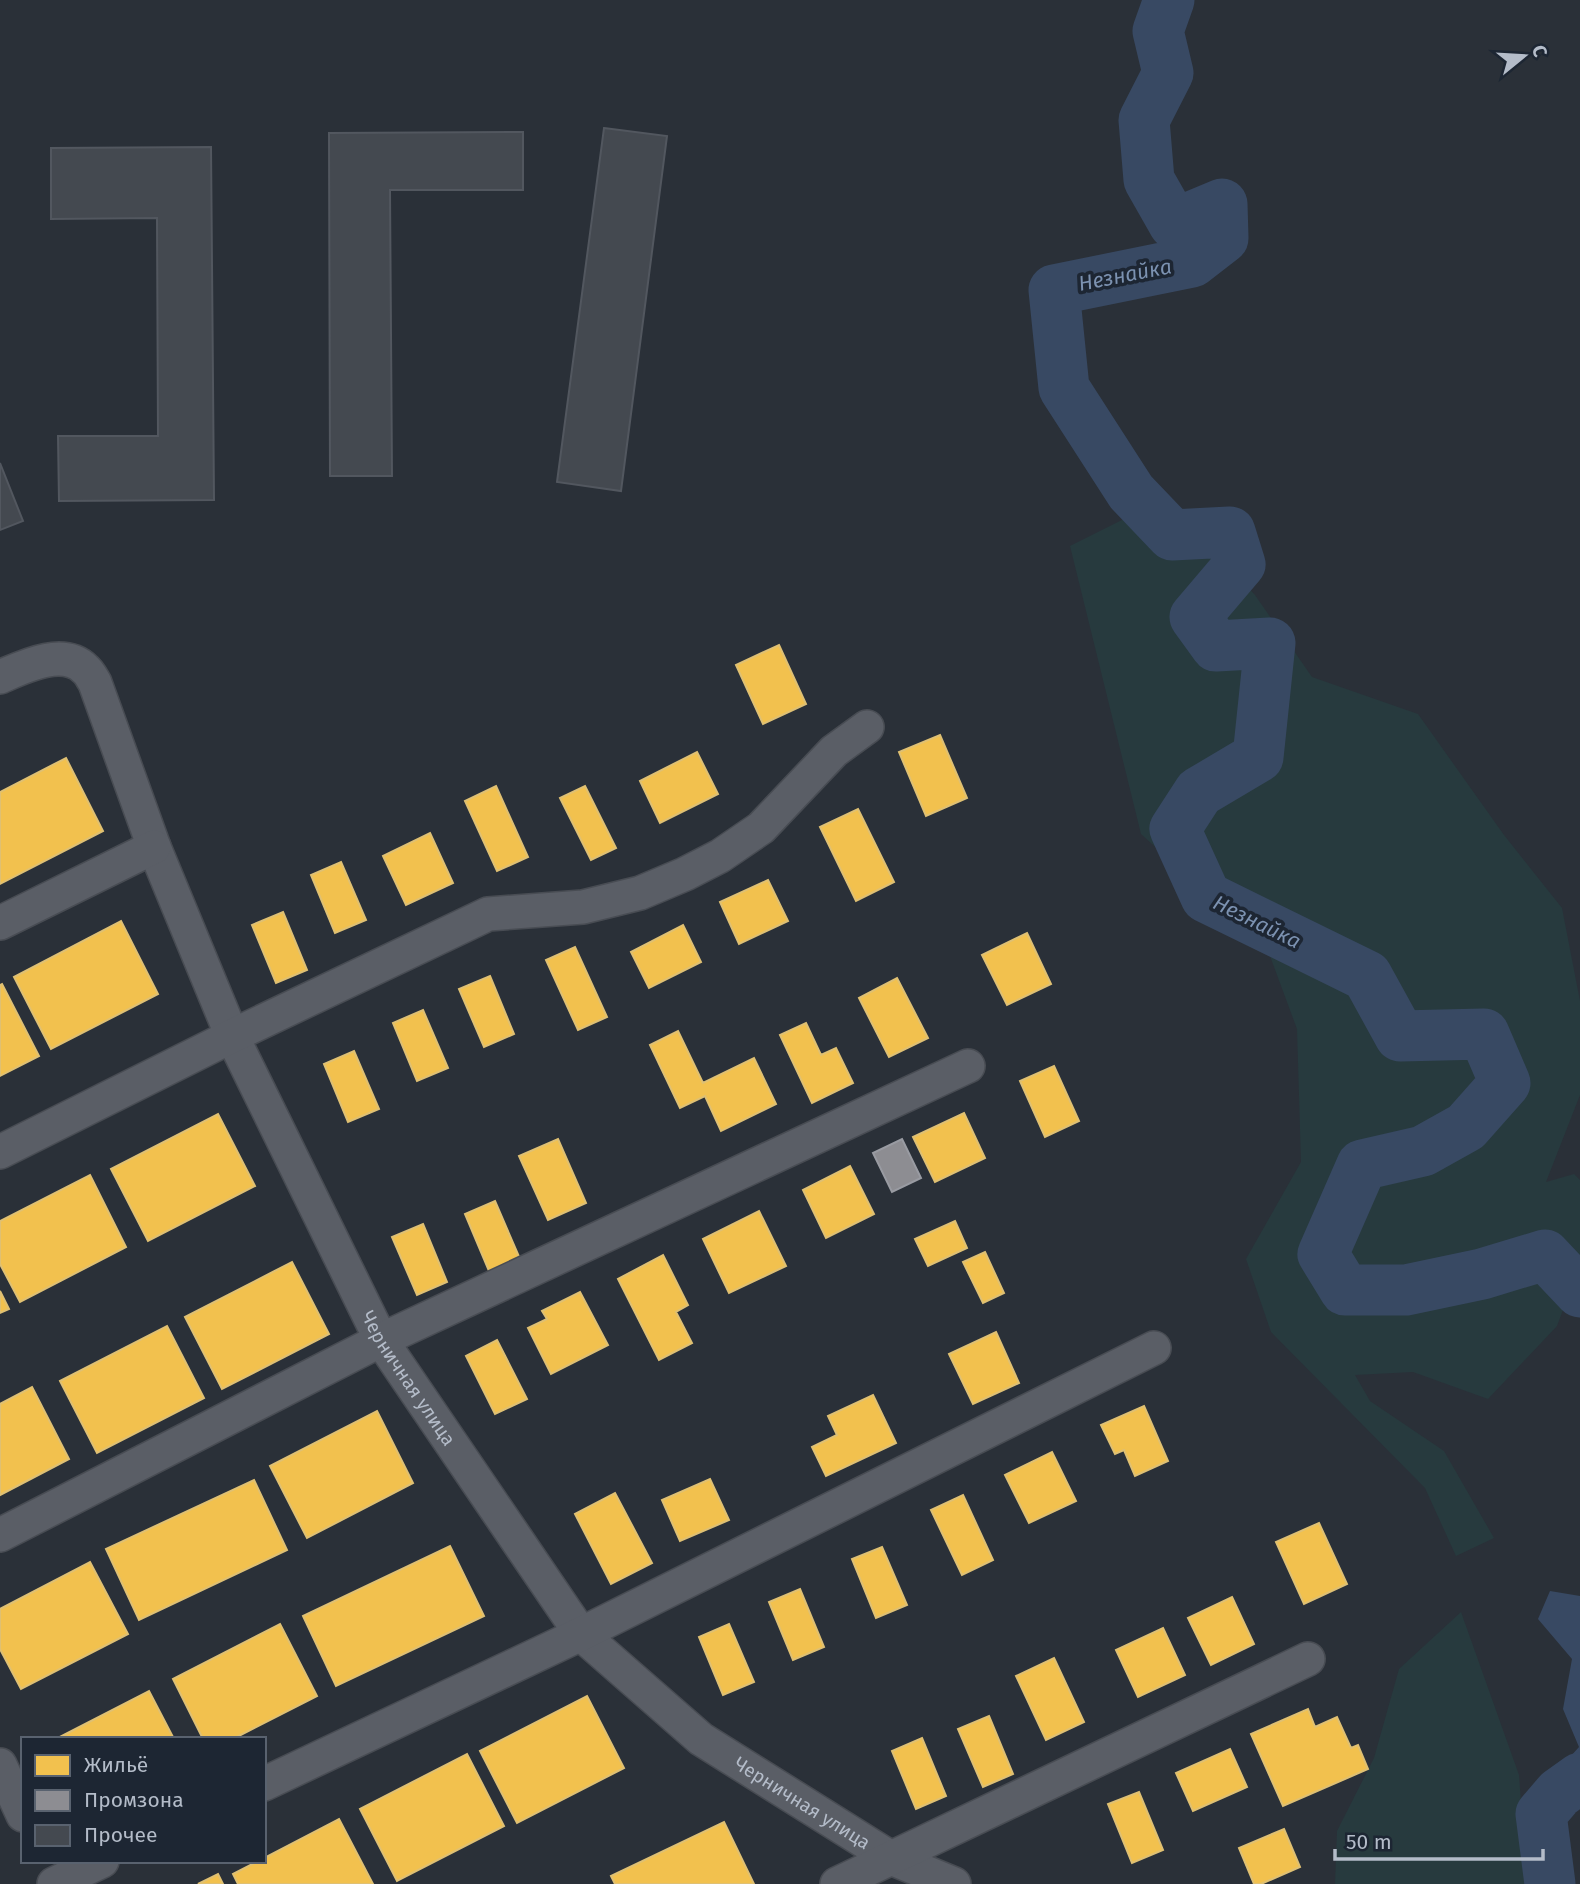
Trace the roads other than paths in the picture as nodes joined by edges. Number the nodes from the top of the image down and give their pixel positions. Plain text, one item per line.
1 (0, 677) edge
2 (867, 727) dead end
3 (154, 847) junction
4 (0, 923) edge
5 (232, 1036) junction
6 (968, 1066) dead end
7 (0, 1152) edge
8 (381, 1340) junction
9 (1154, 1348) dead end
10 (0, 1535) edge
11 (580, 1634) junction
12 (1308, 1659) dead end
13 (0, 1765) edge
14 (266, 1783) edge
15 (21, 1811) edge
16 (891, 1858) junction
17 (45, 1863) edge
18 (98, 1863) edge
19 (54, 1884) edge
20 (837, 1884) edge
21 (954, 1884) edge

1 - 3 street, Черничная улица
2 - 5 street
3 - 4 street
3 - 5 street, Черничная улица
5 - 7 street
5 - 8 street, Черничная улица
6 - 8 street
8 - 10 street
8 - 11 street, Черничная улица
9 - 11 street
11 - 14 street
11 - 16 street, Черничная улица
12 - 16 street
13 - 15 street
16 - 20 street
16 - 21 street, Черничная улица
17 - 19 street
18 - 19 street

